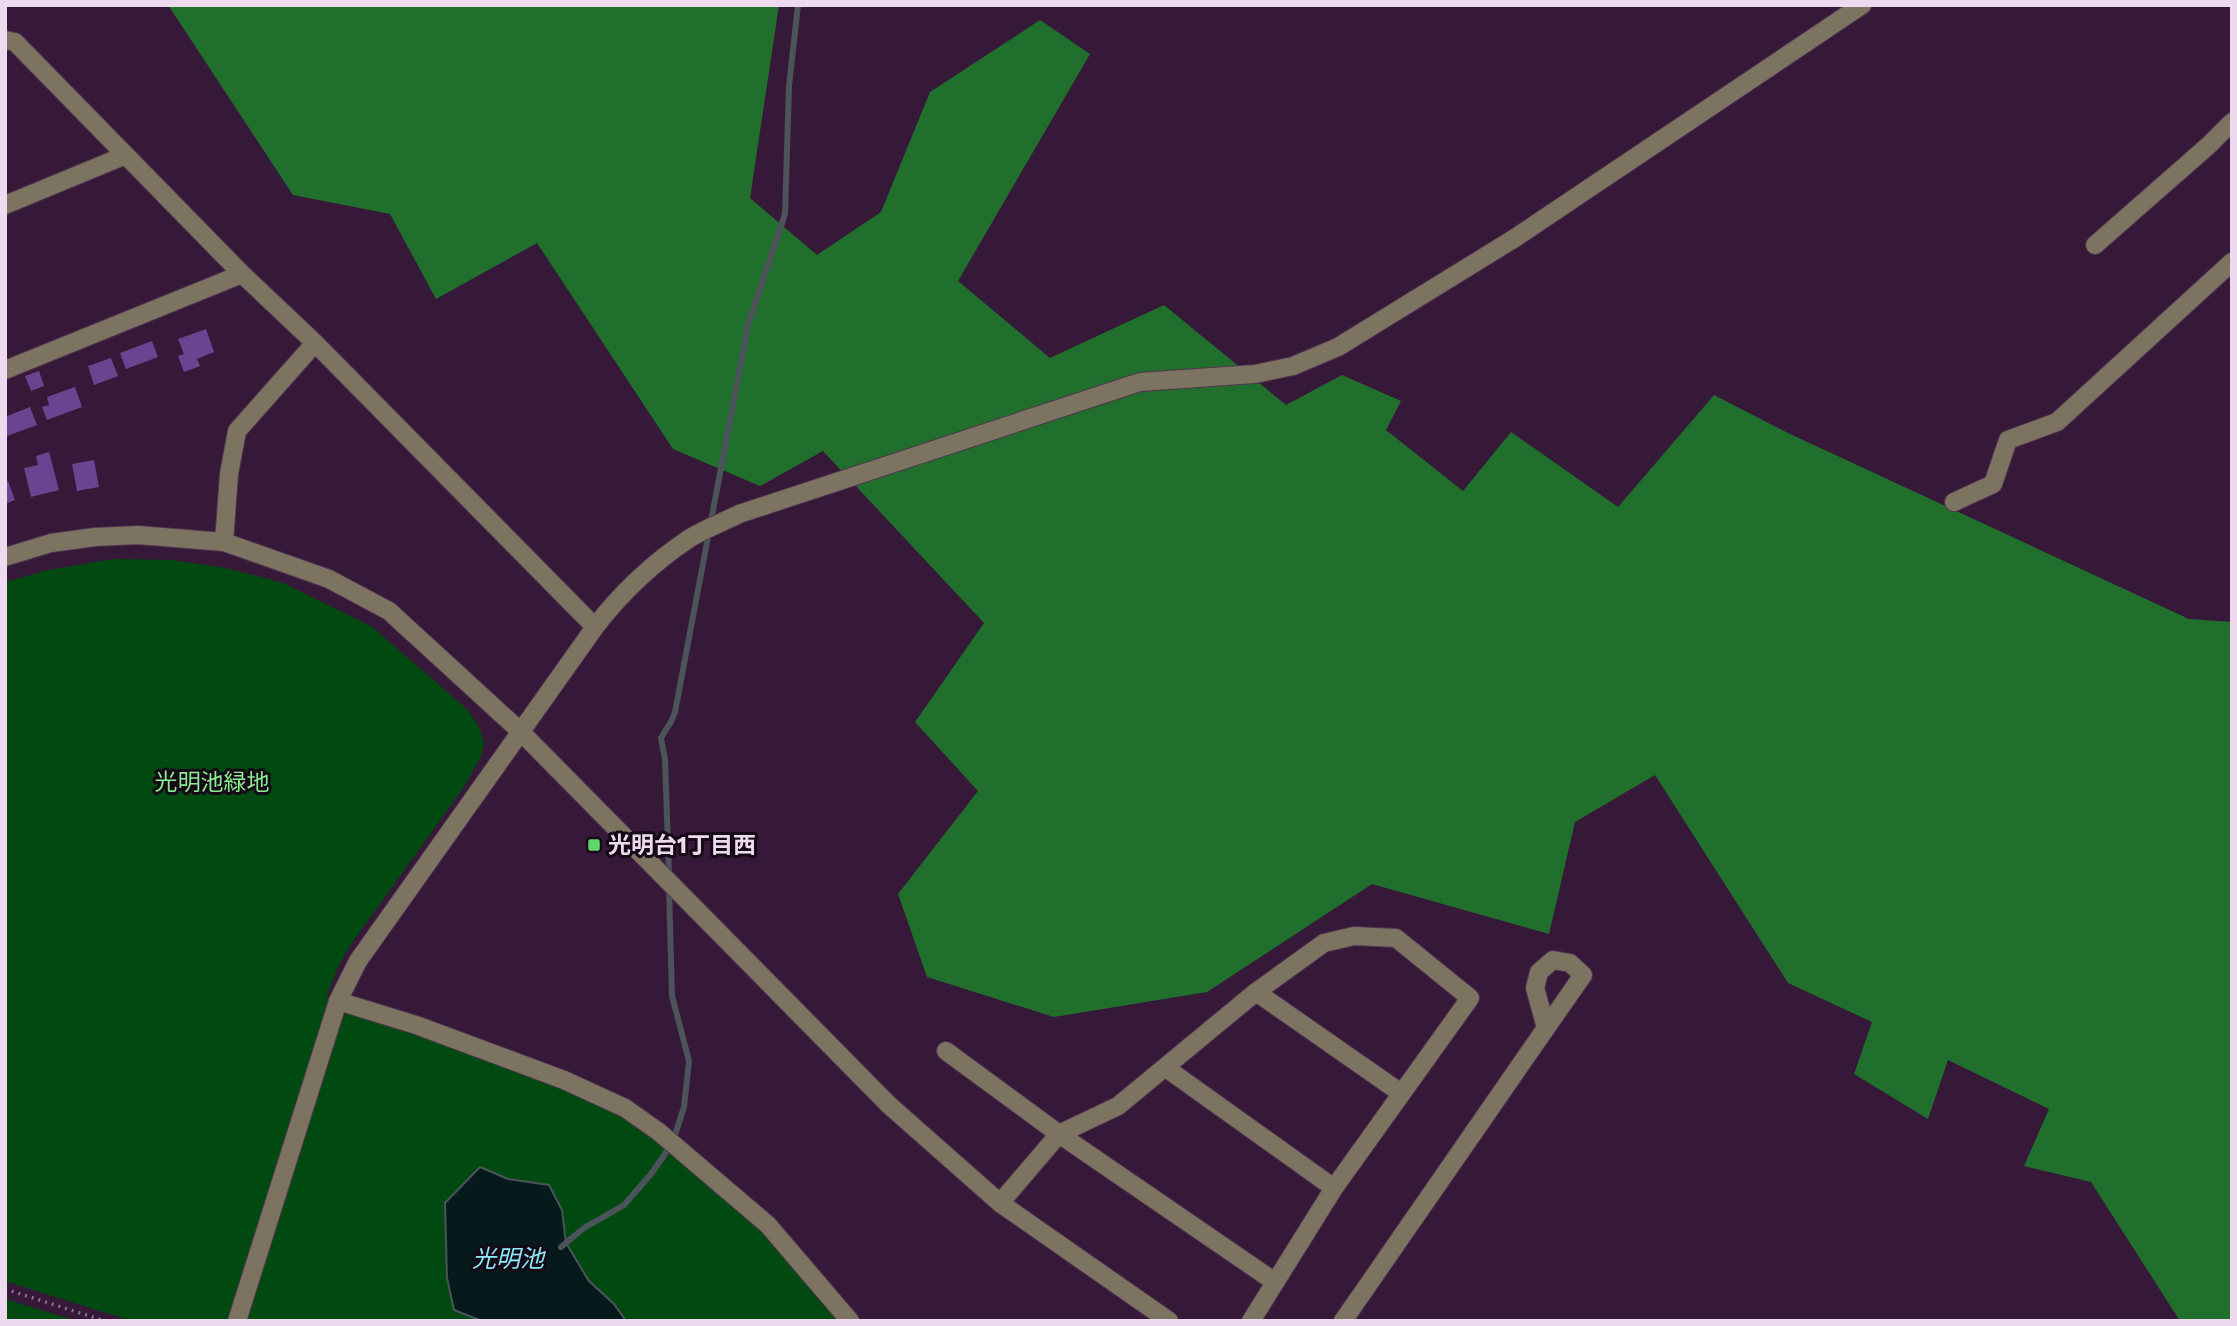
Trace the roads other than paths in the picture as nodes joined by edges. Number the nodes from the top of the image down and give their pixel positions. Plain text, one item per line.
1 (1862, 5) edge
2 (5, 40) edge
3 (2232, 122) edge
4 (125, 155) junction
5 (5, 205) edge
6 (2095, 245) dead end
7 (2232, 262) edge
8 (242, 274) junction
9 (315, 343) junction
10 (5, 370) edge
11 (1954, 502) dead end
12 (224, 542) junction
13 (5, 557) edge
14 (594, 627) junction
15 (520, 731) junction
16 (1256, 992) junction
17 (338, 1001) junction
18 (1546, 1028) dead end
19 (946, 1051) dead end
20 (1166, 1068) junction
21 (1401, 1093) junction
22 (1059, 1134) junction
23 (1334, 1188) junction
24 (1000, 1203) junction
25 (1275, 1282) junction
26 (237, 1321) edge
27 (850, 1321) edge
28 (1168, 1321) edge
29 (1251, 1321) edge
30 (1343, 1321) edge

1 - 14 street
2 - 4 street
3 - 6 street
4 - 5 street
4 - 8 street
7 - 11 street
8 - 9 street
8 - 10 street
9 - 12 street
9 - 14 street
12 - 13 street
12 - 15 street
14 - 15 street
15 - 17 street
15 - 24 street
16 - 20 street
16 - 21 street
16 - 21 street
17 - 26 street
17 - 27 street
18 - 30 street
19 - 22 street
20 - 22 street
20 - 23 street
21 - 23 street
22 - 24 street
22 - 25 street
23 - 25 street
24 - 28 street
25 - 29 street

